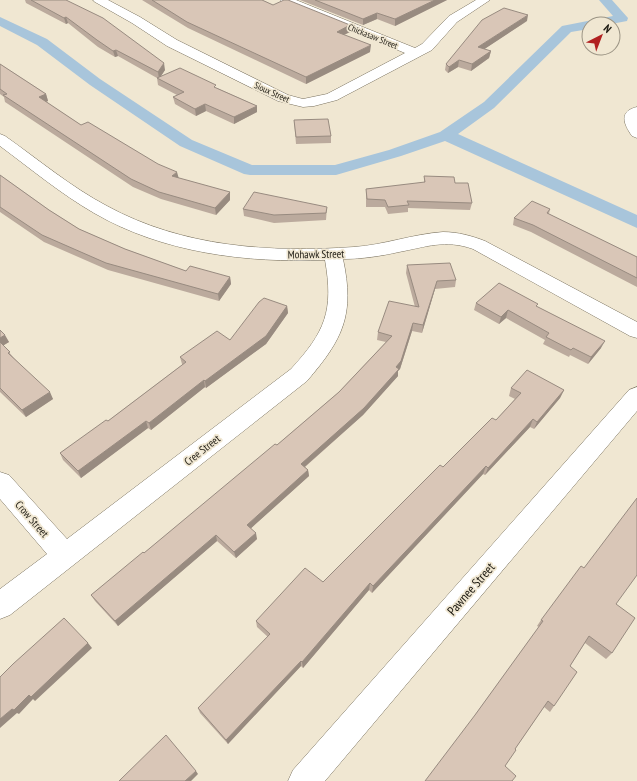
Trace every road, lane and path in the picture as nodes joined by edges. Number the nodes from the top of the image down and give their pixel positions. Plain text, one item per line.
1 (99, 0) edge
2 (286, 0) edge
3 (484, 0) edge
4 (416, 53) junction
5 (637, 111) edge
6 (637, 132) edge
7 (0, 138) edge
8 (333, 254) junction
9 (637, 331) edge
10 (637, 396) edge
11 (0, 482) edge
12 (65, 556) junction
13 (0, 606) edge
14 (304, 781) edge

1 - 4 street, Sioux Street
2 - 4 street, Chickasaw Street
3 - 4 street, Sioux Street
5 - 6 street
7 - 8 street, Mohawk Street
8 - 9 street, Mohawk Street
8 - 12 street, Cree Street
10 - 14 street, Pawnee Street
11 - 12 street, Crow Street
12 - 13 street, Cree Street

